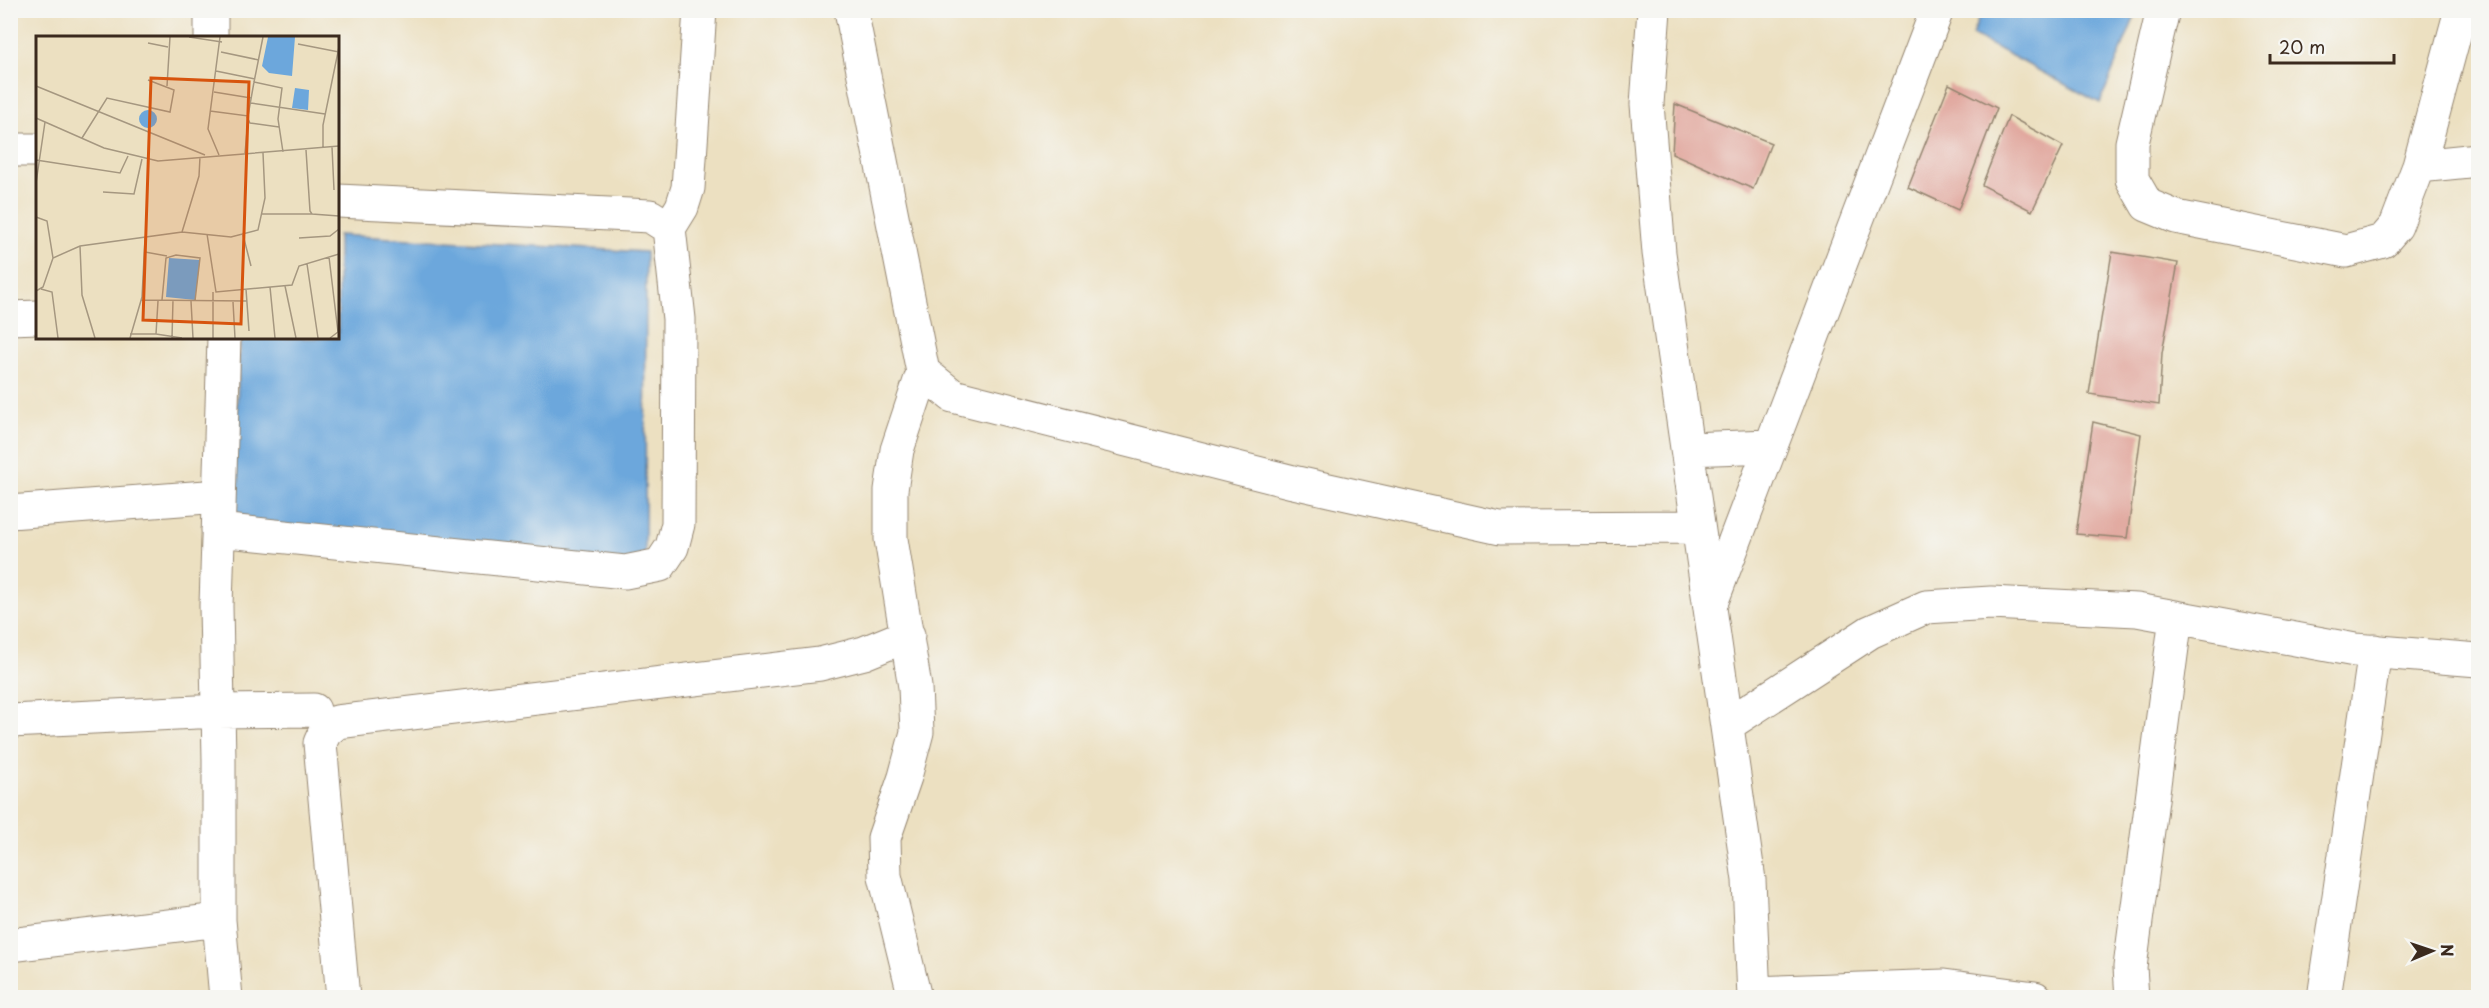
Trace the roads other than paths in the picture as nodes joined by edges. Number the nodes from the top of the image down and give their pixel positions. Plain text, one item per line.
1 (212, 10) edge
2 (700, 10) edge
3 (851, 10) edge
4 (1654, 10) edge
5 (1937, 10) edge
6 (2163, 10) edge
7 (2461, 10) edge
8 (211, 36) edge
9 (10, 150) edge
10 (36, 150) edge
11 (2478, 160) edge
12 (2419, 166) junction
13 (339, 201) edge
14 (669, 228) junction
15 (36, 317) edge
16 (10, 318) edge
17 (224, 339) edge
18 (923, 372) junction
19 (1771, 447) junction
20 (1687, 449) junction
21 (219, 496) junction
22 (10, 512) edge
23 (1698, 527) junction
24 (218, 530) junction
25 (1710, 607) junction
26 (2176, 617) junction
27 (908, 635) junction
28 (2375, 651) junction
29 (2478, 660) edge
30 (314, 710) dead end
31 (218, 711) junction
32 (10, 722) edge
33 (1727, 725) junction
34 (219, 920) junction
35 (10, 945) edge
36 (1754, 995) edge
37 (2130, 997) edge
38 (226, 998) edge
39 (343, 998) edge
40 (915, 998) edge
41 (2035, 998) edge
42 (2324, 998) edge

1 - 8 street
2 - 14 street
3 - 18 street
4 - 20 street
5 - 19 street
6 - 12 street
7 - 12 street
9 - 10 street
11 - 12 street
13 - 14 street
14 - 24 street
15 - 16 street
17 - 21 street
18 - 23 street
18 - 27 street
19 - 20 street
19 - 25 street
20 - 23 street
21 - 22 street
21 - 24 street
23 - 25 street
24 - 31 street
25 - 33 street
26 - 28 street
26 - 33 street
26 - 37 street
27 - 39 street
27 - 40 street
28 - 29 street
28 - 42 street
30 - 31 street
31 - 32 street
31 - 34 street
33 - 36 street
34 - 35 street
34 - 38 street
36 - 41 street

